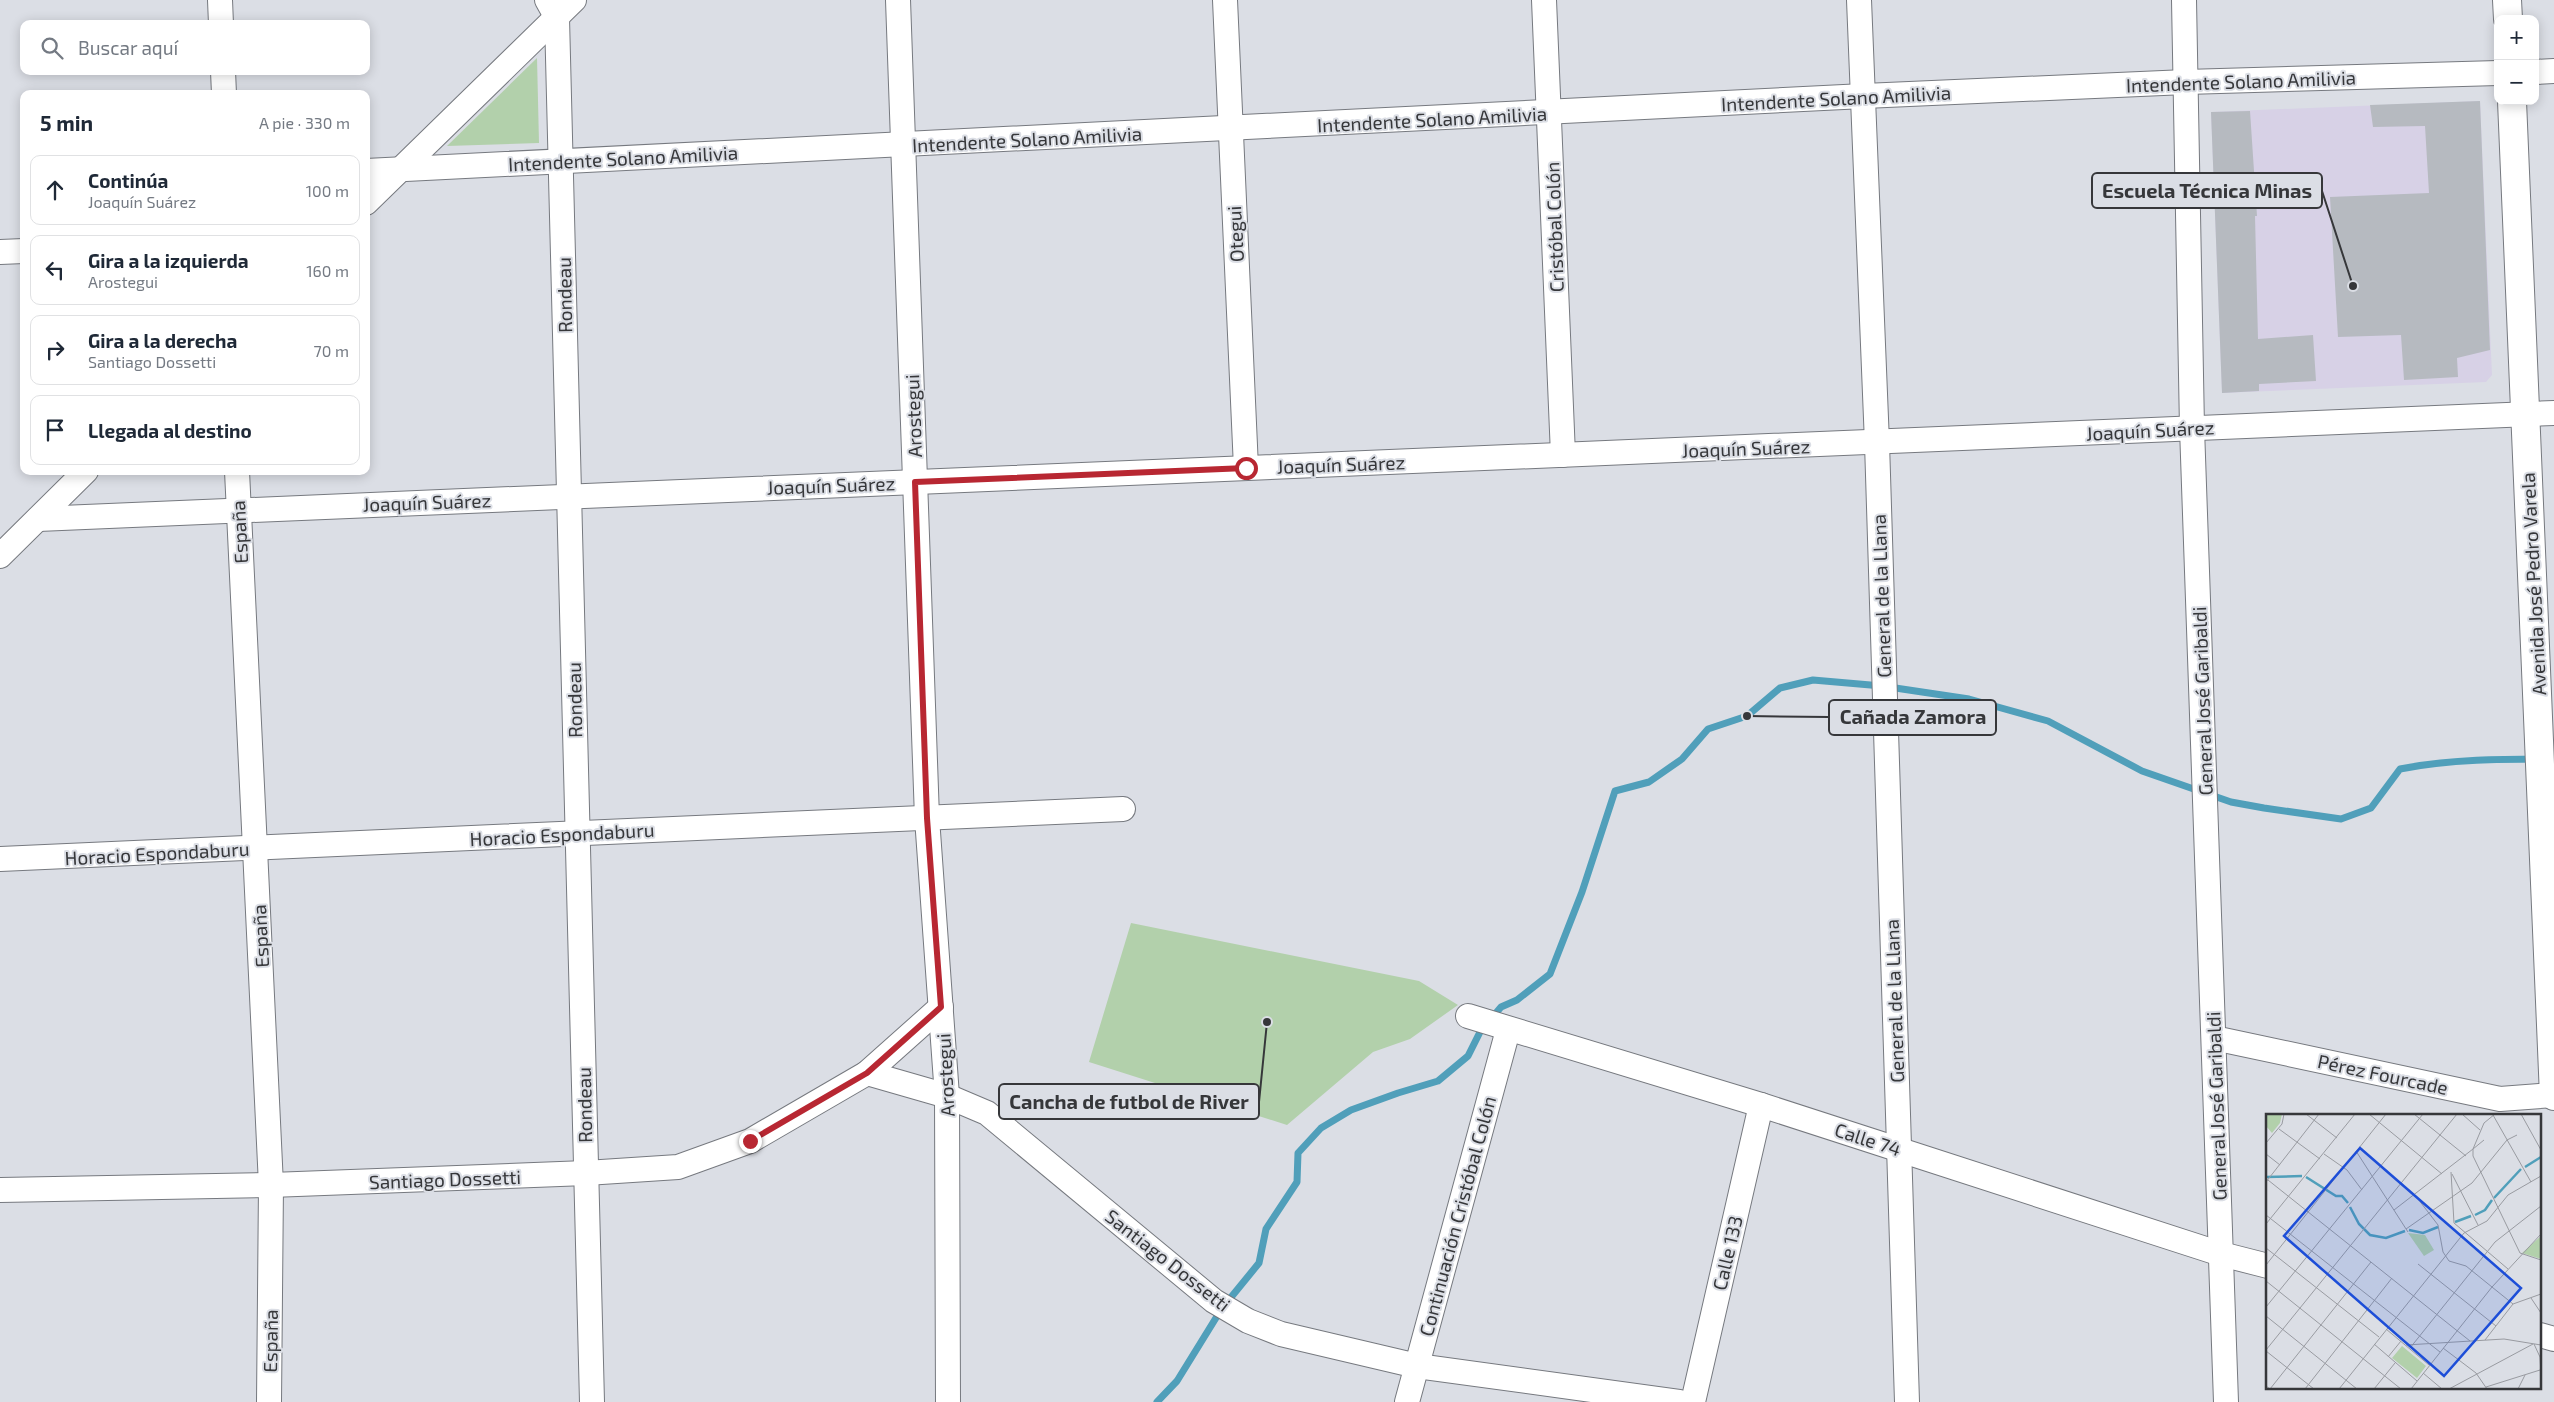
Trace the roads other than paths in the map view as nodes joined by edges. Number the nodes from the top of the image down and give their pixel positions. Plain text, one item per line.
1 (220, 0) edge
2 (574, 0) edge
3 (898, 0) edge
4 (1225, 0) edge
5 (1544, 0) edge
6 (1859, 0) edge
7 (2184, 0) edge
8 (2507, 0) edge
9 (552, 9) edge
10 (2508, 15) edge
11 (221, 20) edge
12 (2554, 71) edge
13 (2539, 72) edge
14 (2494, 73) edge
15 (223, 75) edge
16 (2186, 82) junction
17 (224, 90) edge
18 (1864, 96) junction
19 (2512, 105) edge
20 (1549, 113) junction
21 (1231, 128) junction
22 (903, 146) junction
23 (560, 161) junction
24 (401, 170) junction
25 (370, 171) edge
26 (370, 199) edge
27 (20, 251) edge
28 (0, 252) edge
29 (2554, 413) edge
30 (2525, 414) junction
31 (2192, 428) junction
32 (1877, 443) junction
33 (1563, 454) junction
34 (1246, 468) junction
35 (82, 475) edge
36 (237, 475) edge
37 (915, 482) junction
38 (569, 496) junction
39 (237, 510) junction
40 (38, 518) junction
41 (0, 556) edge
42 (1123, 810) dead end
43 (927, 818) junction
44 (577, 834) junction
45 (256, 848) junction
46 (0, 860) edge
47 (941, 1007) junction
48 (1489, 1023) joint
49 (2214, 1038) junction
50 (867, 1073) junction
51 (2554, 1095) edge
52 (947, 1096) junction
53 (1761, 1105) junction
54 (1899, 1149) junction
55 (586, 1173) junction
56 (272, 1185) junction
57 (0, 1190) edge
58 (2221, 1254) junction
59 (2266, 1265) edge
60 (1417, 1366) junction
61 (269, 1402) edge
62 (592, 1402) edge
63 (948, 1402) edge
64 (1407, 1402) edge
65 (1679, 1402) edge
66 (1693, 1402) edge
67 (1907, 1402) edge
68 (2226, 1402) edge

1 - 11 street
2 - 9 street
3 - 22 street, Arostegui
4 - 21 street, Otegui
5 - 20 street, Cristóbal Colón
6 - 18 street, General de la Llana
7 - 16 street, General José Garibaldi
8 - 10 street
9 - 23 street, Rondeau
9 - 24 street
12 - 13 street
14 - 16 street, Intendente Solano Amilivia
15 - 17 street
16 - 18 street, Intendente Solano Amilivia
16 - 31 street, General José Garibaldi
18 - 20 street, Intendente Solano Amilivia
18 - 32 street, General de la Llana
19 - 30 street, Avenida José Pedro Varela
20 - 21 street, Intendente Solano Amilivia
20 - 33 street, Cristóbal Colón
21 - 22 street, Intendente Solano Amilivia
21 - 34 street, Otegui
22 - 23 street, Intendente Solano Amilivia
22 - 37 street, Arostegui
23 - 24 street, Intendente Solano Amilivia
23 - 38 street, Rondeau
24 - 25 street, Intendente Solano Amilivia
24 - 26 street
27 - 28 street
29 - 30 street, Joaquín Suárez
30 - 31 street, Joaquín Suárez
30 - 51 street, Avenida José Pedro Varela
31 - 32 street, Joaquín Suárez
31 - 49 street, General José Garibaldi
32 - 33 street, Joaquín Suárez
32 - 54 street, General de la Llana
33 - 34 street, Joaquín Suárez
34 - 37 street, Joaquín Suárez
35 - 40 street
36 - 39 street, España
37 - 38 street, Joaquín Suárez
37 - 43 street, Arostegui
38 - 39 street, Joaquín Suárez
38 - 44 street, Rondeau
39 - 40 street, Joaquín Suárez
39 - 45 street, España
40 - 41 street
42 - 43 street, Horacio Espondaburu
43 - 44 street, Horacio Espondaburu
43 - 47 street, Arostegui
44 - 45 street, Horacio Espondaburu
44 - 55 street, Rondeau
45 - 46 street, Horacio Espondaburu
45 - 56 street, España
47 - 50 street, Santiago Dossetti
47 - 52 street, Arostegui
48 - 53 street, Calle 74
48 - 60 street, Continuación Cristóbal Colón
49 - 51 street, Pérez Fourcade
49 - 58 street, General José Garibaldi
50 - 52 street, Santiago Dossetti
50 - 55 street, Santiago Dossetti
52 - 60 street, Santiago Dossetti
52 - 63 street, Arostegui
53 - 54 street, Calle 74
53 - 66 street, Calle 133
54 - 58 street, Calle 74
54 - 67 street, General de la Llana
55 - 56 street, Santiago Dossetti
55 - 62 street, Rondeau
56 - 57 street, Santiago Dossetti
56 - 61 street, España
58 - 59 street, Calle 74
58 - 68 street, General José Garibaldi
60 - 64 street, Continuación Cristóbal Colón
60 - 65 street, Santiago Dossetti

